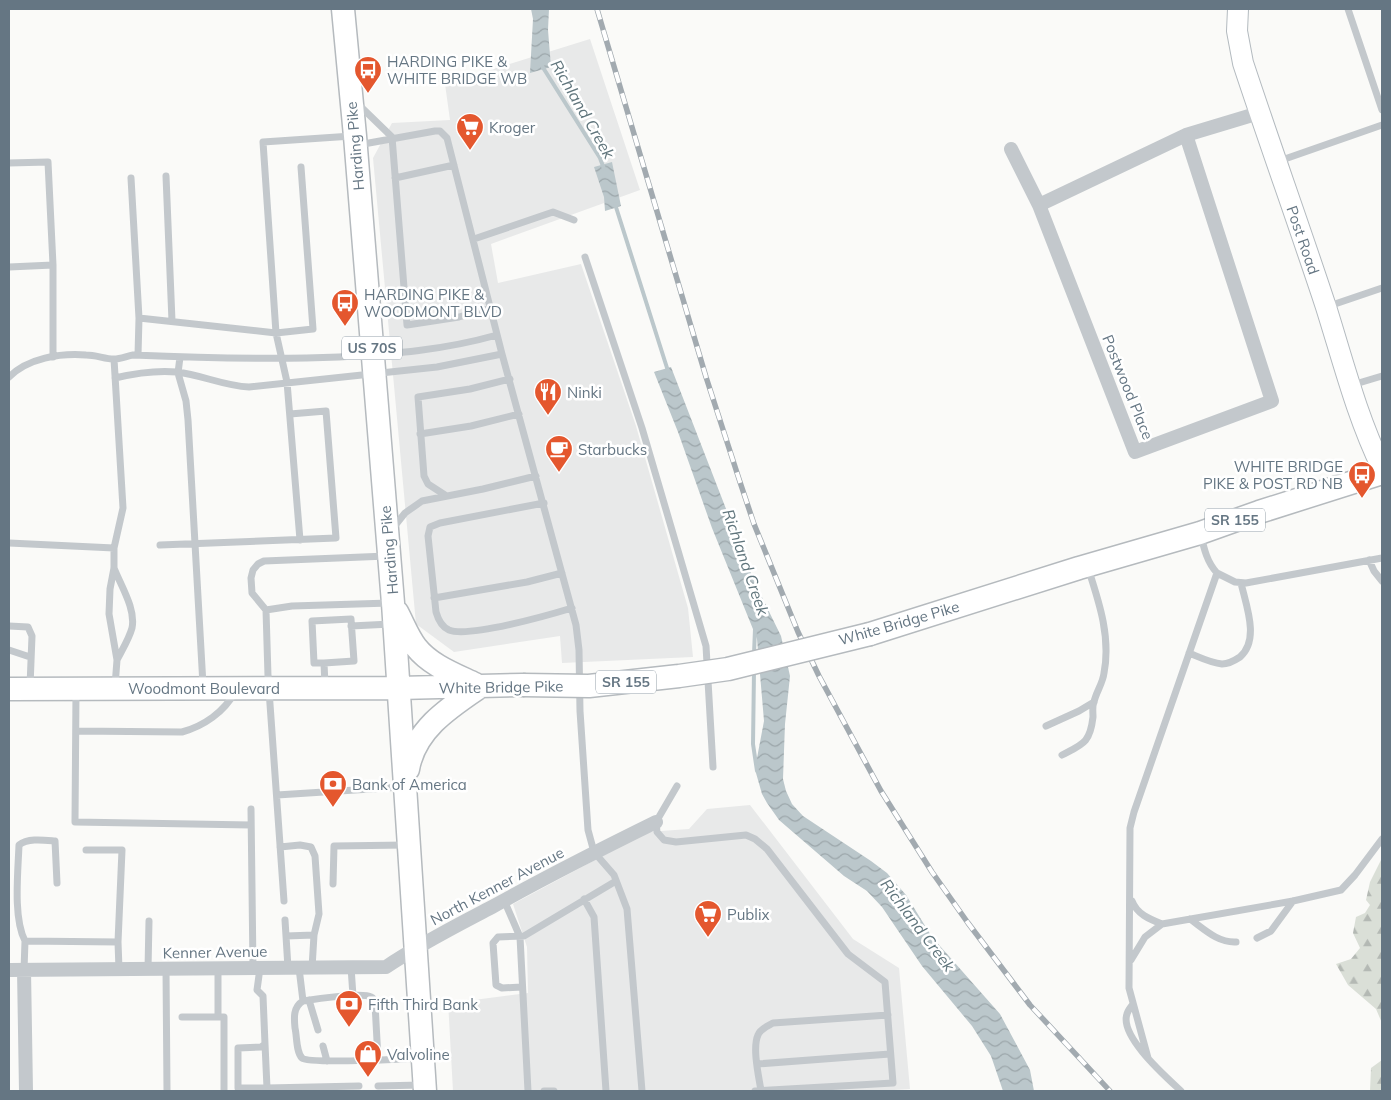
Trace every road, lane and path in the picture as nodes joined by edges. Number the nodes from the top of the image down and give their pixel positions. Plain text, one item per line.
1 (343, 9) edge
2 (1238, 9) edge
3 (1348, 9) edge
4 (350, 93) junction
5 (1382, 110) edge
6 (1259, 113) junction
7 (1382, 125) edge
8 (1186, 136) junction
9 (392, 137) junction
10 (355, 141) junction
11 (1011, 149) dead end
12 (1276, 162) junction
13 (9, 163) edge
14 (454, 165) junction
15 (301, 168) dead end
16 (166, 176) dead end
17 (131, 178) dead end
18 (395, 178) junction
19 (1039, 205) junction
20 (574, 220) dead end
21 (474, 239) junction
22 (584, 257) dead end
23 (53, 265) junction
24 (9, 267) edge
25 (1382, 288) edge
26 (1326, 307) junction
27 (490, 308) junction
28 (139, 318) junction
29 (172, 321) junction
30 (276, 333) junction
31 (497, 335) junction
32 (502, 354) junction
33 (138, 355) junction
34 (53, 357) junction
35 (180, 357) junction
36 (114, 359) junction
37 (282, 359) junction
38 (373, 365) junction
39 (178, 372) junction
40 (1382, 376) edge
41 (9, 378) edge
42 (115, 378) junction
43 (510, 379) junction
44 (287, 382) junction
45 (1350, 386) junction
46 (290, 414) junction
47 (520, 414) junction
48 (420, 434) junction
49 (1382, 468) edge
50 (1382, 473) edge
51 (536, 476) junction
52 (445, 495) junction
53 (544, 503) junction
54 (1200, 533) junction
55 (300, 540) junction
56 (9, 543) edge
57 (194, 544) junction
58 (160, 546) dead end
59 (389, 547) junction
60 (114, 548) junction
61 (1382, 558) edge
62 (1369, 560) junction
63 (1087, 566) junction
64 (114, 568) junction
65 (562, 573) junction
66 (1217, 573) junction
67 (1382, 581) edge
68 (1241, 583) junction
69 (434, 598) junction
70 (572, 608) junction
71 (266, 610) junction
72 (394, 613) junction
73 (9, 626) edge
74 (351, 626) junction
75 (9, 650) edge
76 (1189, 653) junction
77 (30, 657) junction
78 (117, 660) junction
79 (324, 663) junction
80 (481, 686) junction
81 (204, 688) junction
82 (238, 688) junction
83 (269, 688) junction
84 (325, 688) junction
85 (399, 688) junction
86 (19, 689) edge
87 (76, 689) junction
88 (115, 689) junction
89 (1094, 702) junction
90 (1046, 726) dead end
91 (76, 731) junction
92 (1062, 755) dead end
93 (713, 767) dead end
94 (677, 786) dead end
95 (405, 787) junction
96 (277, 795) junction
97 (251, 809) dead end
98 (656, 822) junction
99 (251, 825) junction
100 (1382, 840) edge
101 (408, 845) junction
102 (280, 847) junction
103 (86, 850) dead end
104 (594, 852) junction
105 (616, 880) junction
106 (57, 883) dead end
107 (333, 884) dead end
108 (1130, 898) junction
109 (584, 899) junction
110 (284, 901) dead end
111 (1294, 901) junction
112 (507, 906) junction
113 (1190, 919) junction
114 (285, 920) dead end
115 (149, 921) dead end
116 (1162, 924) junction
117 (314, 935) junction
118 (286, 936) junction
119 (520, 937) junction
120 (1257, 938) dead end
121 (25, 941) junction
122 (118, 942) junction
123 (1236, 942) dead end
124 (416, 948) junction
125 (1130, 962) junction
126 (351, 967) junction
127 (256, 968) junction
128 (300, 968) junction
129 (148, 969) junction
130 (166, 969) junction
131 (218, 969) junction
132 (9, 970) edge
133 (24, 970) junction
134 (119, 970) junction
135 (522, 987) junction
136 (353, 996) junction
137 (306, 1000) junction
138 (1133, 1004) junction
139 (888, 1015) junction
140 (182, 1017) dead end
141 (218, 1017) junction
142 (318, 1030) dead end
143 (265, 1044) junction
144 (323, 1046) dead end
145 (890, 1054) junction
146 (422, 1058) junction
147 (1148, 1058) junction
148 (378, 1059) junction
149 (328, 1061) junction
150 (757, 1064) junction
151 (359, 1086) dead end
152 (378, 1086) dead end
153 (267, 1088) junction
154 (334, 1088) edge
155 (424, 1088) edge
156 (394, 1089) edge
157 (236, 1090) edge
158 (26, 1091) edge
159 (166, 1091) edge
160 (224, 1091) edge
161 (528, 1091) edge
162 (544, 1091) edge
163 (554, 1091) edge
164 (606, 1091) edge
165 (642, 1091) edge
166 (756, 1091) edge
167 (761, 1091) edge
168 (1181, 1091) edge

1 - 4 main road, Harding Pike / US 70S
2 - 6 street, Post Road
3 - 5 lane
4 - 9 lane
4 - 10 main road, Harding Pike / US 70S
6 - 8 street
6 - 12 street, Post Road
7 - 12 lane
8 - 19 street
8 - 19 street, Postwood Place
9 - 10 lane
9 - 14 lane
9 - 18 lane
10 - 30 lane
10 - 38 main road, Harding Pike / US 70S
11 - 19 street
12 - 26 street, Post Road
13 - 23 lane
14 - 18 lane
14 - 21 lane
15 - 30 lane
16 - 29 lane
17 - 28 lane
18 - 27 lane
20 - 21 lane
21 - 27 lane
22 - 93 lane
23 - 24 lane
23 - 34 lane
25 - 26 lane
26 - 45 street, Post Road
27 - 31 lane
28 - 29 lane
28 - 33 lane
29 - 30 lane
30 - 37 lane
31 - 32 lane
31 - 38 lane
32 - 38 lane
32 - 43 lane
33 - 35 lane
33 - 36 lane
34 - 36 lane
34 - 41 lane
35 - 37 lane
35 - 39 lane
36 - 42 lane
37 - 38 lane
37 - 44 lane
38 - 44 lane
38 - 59 main road, Harding Pike / US 70S
39 - 42 lane
39 - 44 lane
39 - 57 lane
40 - 45 lane
42 - 60 lane
43 - 47 lane
43 - 48 lane
44 - 46 lane
45 - 49 street, Post Road
46 - 55 lane
46 - 55 lane
47 - 48 lane
47 - 51 lane
48 - 52 lane
50 - 54 main road, White Bridge Pike / SR 155
51 - 52 lane
51 - 53 lane
52 - 59 lane
53 - 65 lane
53 - 69 lane
54 - 63 main road, White Bridge Pike / SR 155
54 - 66 lane
55 - 57 lane
56 - 60 lane
57 - 58 lane
57 - 81 lane
59 - 71 lane
59 - 72 main road, Harding Pike / US 70S
60 - 64 lane
61 - 62 lane
62 - 67 lane
62 - 68 lane
63 - 80 main road, White Bridge Pike / SR 155, bridge
63 - 89 lane
64 - 78 lane
64 - 78 lane
65 - 69 lane
65 - 70 lane
66 - 68 lane
66 - 76 lane
68 - 76 lane
69 - 70 lane
70 - 104 lane
71 - 72 lane
71 - 83 lane
72 - 74 lane
72 - 80 main road
72 - 85 main road, Harding Pike / US 70S
73 - 77 lane
74 - 79 lane
74 - 79 lane
75 - 77 lane
76 - 108 lane
77 - 86 lane
78 - 88 lane
79 - 84 lane
80 - 85 main road, White Bridge Pike / SR 155
80 - 95 main road
81 - 82 main road, Woodmont Boulevard
81 - 88 main road, Woodmont Boulevard
82 - 83 main road, Woodmont Boulevard
82 - 91 lane
83 - 84 main road, Woodmont Boulevard
83 - 96 lane
84 - 85 main road, Woodmont Boulevard
85 - 95 main road, Harding Pike / US 70S
86 - 87 main road, Woodmont Boulevard
87 - 88 main road, Woodmont Boulevard
87 - 91 lane
89 - 90 lane
89 - 92 lane
91 - 99 lane
94 - 98 lane
95 - 96 lane
95 - 101 main road, Harding Pike / US 70S
96 - 102 lane
97 - 99 lane
98 - 104 street, North Kenner Avenue
98 - 139 lane
99 - 127 lane
100 - 111 lane
101 - 107 lane
101 - 124 main road, Harding Pike / US 70S
102 - 110 lane
102 - 117 lane
103 - 122 lane
104 - 105 lane
104 - 112 street, North Kenner Avenue
105 - 109 lane
105 - 165 lane
106 - 121 lane
108 - 116 lane
108 - 125 lane
109 - 119 lane
109 - 164 lane
111 - 113 lane
111 - 120 lane
112 - 119 lane
112 - 124 street, North Kenner Avenue
113 - 116 lane
113 - 123 lane
114 - 118 lane
115 - 129 lane
116 - 125 lane
117 - 118 lane
117 - 128 lane
118 - 128 lane
119 - 135 lane
119 - 135 lane
121 - 122 lane
121 - 133 lane
122 - 134 lane
124 - 126 street, Kenner Avenue
124 - 146 main road, Harding Pike / US 70S
125 - 138 lane
126 - 128 street, Kenner Avenue
126 - 136 lane
127 - 128 street, Kenner Avenue
127 - 131 street, Kenner Avenue
127 - 143 lane
128 - 137 lane
129 - 130 street, Kenner Avenue
129 - 134 street, Kenner Avenue
130 - 131 street, Kenner Avenue
130 - 159 lane
131 - 141 lane
132 - 133 street, Kenner Avenue
133 - 134 street, Kenner Avenue
133 - 158 street
135 - 161 lane
136 - 137 lane
136 - 148 lane
137 - 142 lane
137 - 149 lane
138 - 147 lane
138 - 147 lane
139 - 145 lane
139 - 150 lane
140 - 141 lane
141 - 160 lane
143 - 153 lane
143 - 157 lane
144 - 149 lane
145 - 150 lane
145 - 167 lane
146 - 148 lane
146 - 155 main road, Harding Pike / US 70S
147 - 168 lane
148 - 149 lane
150 - 167 lane
151 - 154 lane
152 - 156 lane
153 - 154 lane
153 - 157 lane
155 - 156 lane
162 - 163 lane
166 - 167 lane

